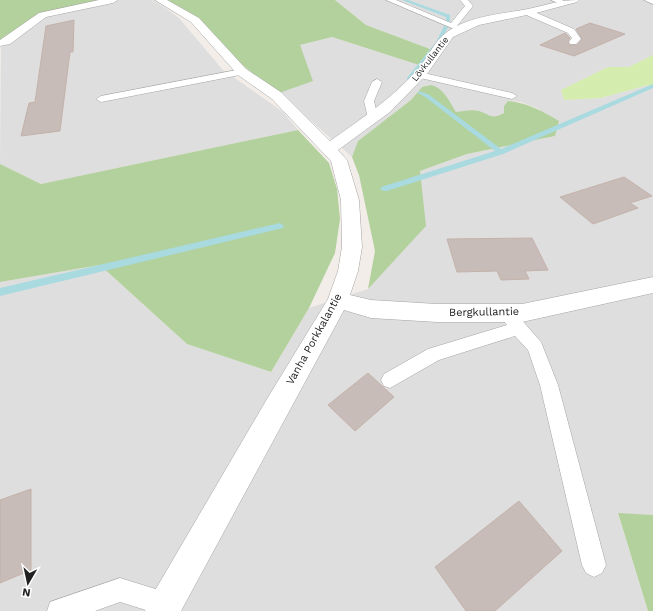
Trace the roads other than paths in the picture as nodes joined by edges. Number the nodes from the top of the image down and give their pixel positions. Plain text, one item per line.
1 (113, 0) edge
2 (160, 0) edge
3 (390, 0) edge
4 (464, 0) edge
5 (648, 0) edge
6 (564, 1) edge
7 (653, 2) edge
8 (527, 12) junction
9 (456, 28) junction
10 (574, 42) dead end
11 (0, 43) edge
12 (242, 72) junction
13 (419, 75) junction
14 (377, 82) dead end
15 (512, 96) dead end
16 (100, 99) dead end
17 (373, 118) junction
18 (329, 149) junction
19 (653, 285) edge
20 (338, 300) junction
21 (512, 320) junction
22 (390, 380) dead end
23 (594, 566) dead end
24 (164, 607) edge
25 (59, 611) edge

1 - 11 street
2 - 12 street, Vanha Porkkalantie
3 - 9 lane
4 - 9 lane
5 - 7 lane
6 - 8 street, Lövkullantie
8 - 9 street, Lövkullantie
8 - 10 lane
9 - 13 street, Lövkullantie
12 - 16 lane
12 - 18 street, Vanha Porkkalantie
13 - 15 lane
13 - 17 street, Lövkullantie
14 - 17 lane
17 - 18 street, Lövkullantie
18 - 20 street, Vanha Porkkalantie
19 - 21 street, Bergkullantie
20 - 21 street, Bergkullantie
20 - 24 street, Vanha Porkkalantie
21 - 22 lane
21 - 23 lane
24 - 25 lane

